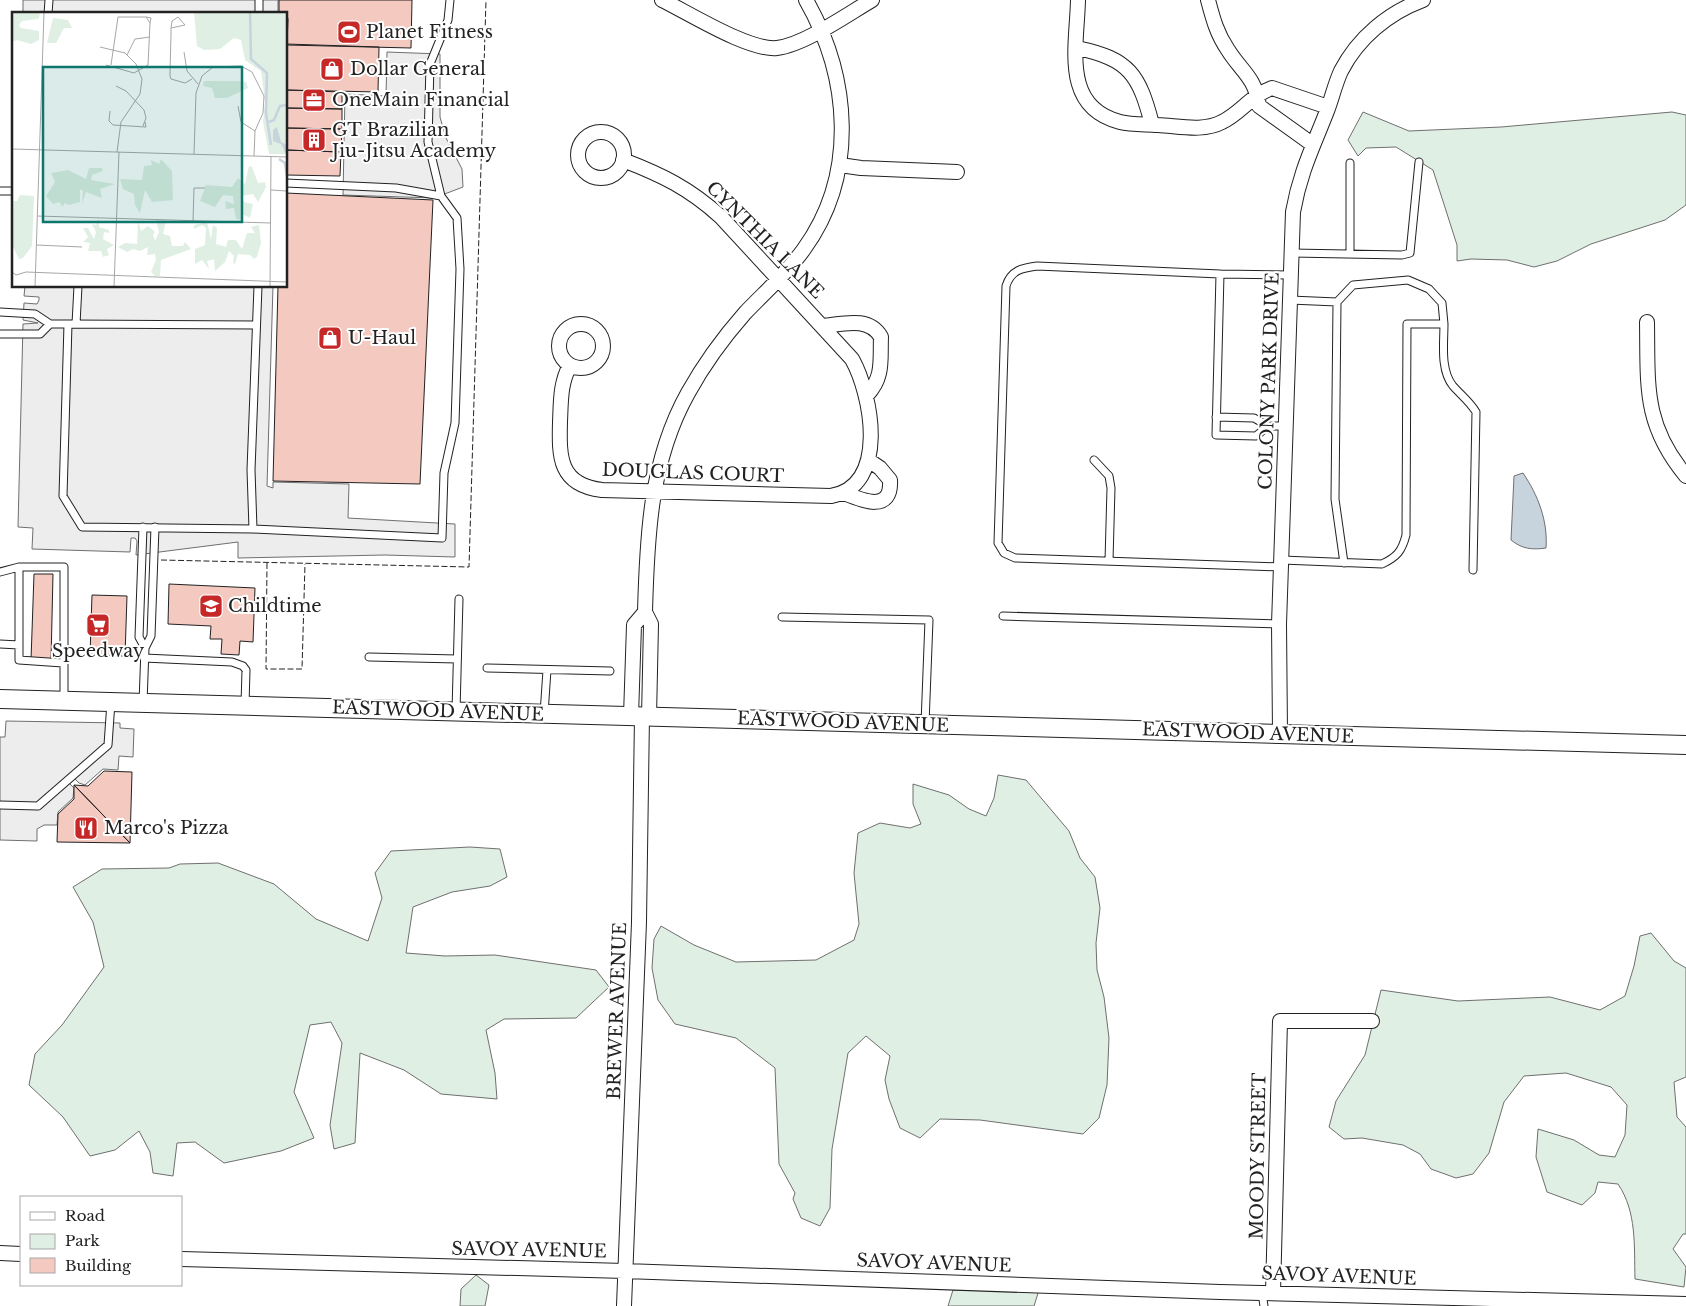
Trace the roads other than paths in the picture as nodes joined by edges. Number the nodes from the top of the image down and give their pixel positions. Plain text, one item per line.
1 (450, 0) edge
2 (662, 0) edge
3 (806, 0) edge
4 (872, 0) edge
5 (1078, 0) edge
6 (1208, 0) edge
7 (1423, 0) edge
8 (820, 30) junction
9 (1077, 48) junction
10 (1257, 93) junction
11 (1328, 107) junction
12 (1152, 124) junction
13 (1312, 144) junction
14 (623, 160) dead end
15 (1419, 162) dead end
16 (840, 164) junction
17 (1350, 164) dead end
18 (957, 172) dead end
19 (288, 183) edge
20 (441, 196) junction
21 (1292, 253) junction
22 (1350, 254) junction
23 (1220, 274) junction
24 (1291, 275) junction
25 (779, 278) junction
26 (78, 288) edge
27 (258, 288) edge
28 (1290, 300) junction
29 (1337, 302) junction
30 (0, 312) edge
31 (1647, 322) dead end
32 (50, 324) junction
33 (72, 324) junction
34 (1444, 324) junction
35 (256, 325) junction
36 (824, 326) junction
37 (0, 334) edge
38 (570, 365) dead end
39 (867, 395) junction
40 (1216, 417) junction
41 (1268, 426) junction
42 (1287, 426) junction
43 (868, 460) junction
44 (1094, 460) dead end
45 (1686, 476) edge
46 (653, 492) junction
47 (844, 493) junction
48 (155, 527) junction
49 (143, 528) junction
50 (253, 529) junction
51 (1109, 562) junction
52 (1344, 563) junction
53 (1282, 564) junction
54 (19, 567) junction
55 (1473, 570) dead end
56 (0, 572) edge
57 (459, 599) dead end
58 (1002, 616) dead end
59 (782, 617) dead end
60 (1279, 624) junction
61 (0, 644) edge
62 (18, 645) junction
63 (144, 648) junction
64 (369, 657) dead end
65 (144, 658) junction
66 (457, 659) junction
67 (63, 663) junction
68 (487, 668) dead end
69 (547, 670) junction
70 (610, 671) dead end
71 (0, 699) edge
72 (64, 701) junction
73 (111, 702) junction
74 (143, 703) junction
75 (245, 706) junction
76 (456, 712) junction
77 (544, 714) junction
78 (640, 716) junction
79 (926, 724) junction
80 (1280, 733) junction
81 (1686, 745) edge
82 (0, 805) edge
83 (1372, 1021) dead end
84 (0, 1253) edge
85 (20, 1254) edge
86 (182, 1259) edge
87 (624, 1271) junction
88 (1266, 1297) edge
89 (1686, 1304) edge
90 (624, 1306) edge

1 - 20 lane
2 - 8 street
3 - 8 street
4 - 8 street
5 - 9 street
6 - 10 street
7 - 11 street, COLONY PARK DRIVE
8 - 16 street
9 - 12 street
9 - 12 street
10 - 11 street
10 - 12 street
10 - 13 street
11 - 13 street, COLONY PARK DRIVE
13 - 21 street, COLONY PARK DRIVE
14 - 25 street, CYNTHIA LANE
15 - 22 lane
16 - 18 street
16 - 25 street
17 - 22 lane
19 - 20 lane
20 - 50 lane
21 - 22 lane
21 - 24 street, COLONY PARK DRIVE
23 - 24 lane
23 - 40 lane
23 - 51 lane
24 - 28 street, COLONY PARK DRIVE
25 - 36 street, CYNTHIA LANE
25 - 46 street
26 - 33 lane
27 - 35 lane
28 - 29 lane
28 - 42 street, COLONY PARK DRIVE
29 - 34 lane
29 - 52 lane
30 - 32 lane
31 - 45 street
32 - 33 lane
32 - 37 lane
33 - 35 lane
33 - 49 lane
34 - 52 lane
34 - 55 lane
35 - 50 lane
36 - 39 street, CYNTHIA LANE
36 - 39 street, CYNTHIA LANE
38 - 46 street, DOUGLAS COURT
39 - 43 street, CYNTHIA LANE
40 - 41 lane
40 - 41 lane
41 - 42 lane
42 - 53 street, COLONY PARK DRIVE
43 - 47 street, CYNTHIA LANE
43 - 47 street
44 - 51 lane
46 - 47 street, DOUGLAS COURT
46 - 78 street, BREWER AVENUE
48 - 49 lane
48 - 50 lane
48 - 63 lane
49 - 63 lane
51 - 53 lane
52 - 53 lane
53 - 60 street, COLONY PARK DRIVE
54 - 56 lane
54 - 62 lane
54 - 67 lane
57 - 66 lane
58 - 60 lane
59 - 79 lane
60 - 80 street, COLONY PARK DRIVE
61 - 62 lane
62 - 67 lane
63 - 65 lane
64 - 66 lane
65 - 74 lane
65 - 75 lane
66 - 76 lane
67 - 72 lane
68 - 69 lane
69 - 70 lane
69 - 77 lane
71 - 72 street, EASTWOOD AVENUE
72 - 73 street, EASTWOOD AVENUE
73 - 74 street, EASTWOOD AVENUE
73 - 82 lane
74 - 75 street, EASTWOOD AVENUE
75 - 76 street, EASTWOOD AVENUE
76 - 77 street, EASTWOOD AVENUE
77 - 78 street, EASTWOOD AVENUE
78 - 79 street, EASTWOOD AVENUE
78 - 87 street, BREWER AVENUE
79 - 80 street, EASTWOOD AVENUE
80 - 81 street, EASTWOOD AVENUE
83 - 88 street, MOODY STREET
84 - 85 street
86 - 87 street, SAVOY AVENUE
87 - 88 street, SAVOY AVENUE
87 - 90 street, BREWER AVENUE
88 - 89 street, SAVOY AVENUE

